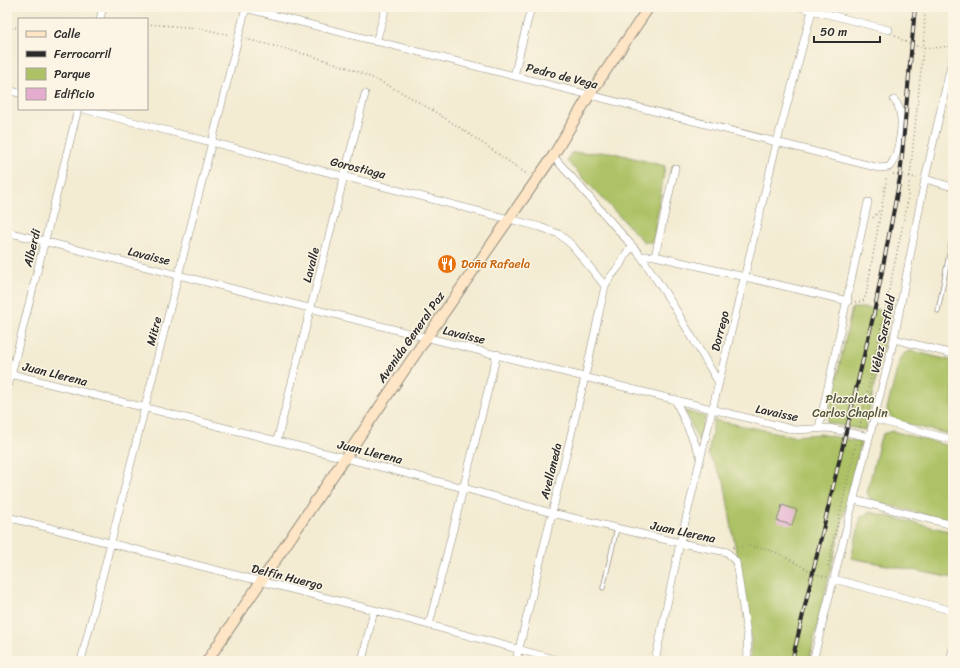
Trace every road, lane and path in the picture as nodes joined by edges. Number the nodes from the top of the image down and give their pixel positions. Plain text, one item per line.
1 (103, 7) edge
2 (244, 7) edge
3 (386, 7) edge
4 (531, 7) edge
5 (649, 7) edge
6 (800, 7) edge
7 (925, 7) edge
8 (812, 8) edge
9 (100, 18) edge
10 (148, 24) edge
11 (18, 27) edge
12 (7, 29) edge
13 (889, 30) joint
14 (238, 37) junction
15 (376, 42) junction
16 (953, 45) edge
17 (923, 47) junction
18 (953, 56) edge
19 (514, 76) junction
20 (7, 90) edge
21 (18, 93) edge
22 (365, 94) dead end
23 (590, 94) junction
24 (894, 100) dead end
25 (78, 110) edge
26 (87, 110) edge
27 (212, 142) junction
28 (777, 142) junction
29 (553, 156) junction
30 (675, 168) dead end
31 (878, 168) junction
32 (344, 175) junction
33 (886, 175) junction
34 (910, 176) junction
35 (925, 179) junction
36 (536, 181) junction
37 (953, 187) edge
38 (868, 202) dead end
39 (510, 218) junction
40 (7, 232) edge
41 (44, 242) junction
42 (953, 243) edge
43 (633, 247) junction
44 (641, 256) junction
45 (655, 256) junction
46 (179, 275) junction
47 (744, 276) junction
48 (606, 286) junction
49 (848, 301) junction
50 (311, 308) junction
51 (938, 311) dead end
52 (427, 337) junction
53 (894, 339) junction
54 (497, 354) junction
55 (953, 354) edge
56 (9, 374) edge
57 (585, 377) junction
58 (719, 383) junction
59 (7, 391) edge
60 (675, 399) junction
61 (146, 408) junction
62 (713, 409) junction
63 (874, 419) junction
64 (819, 428) junction
65 (858, 434) junction
66 (869, 437) junction
67 (953, 440) edge
68 (277, 441) junction
69 (345, 457) junction
70 (701, 457) junction
71 (464, 488) junction
72 (854, 500) junction
73 (552, 513) junction
74 (7, 517) edge
75 (953, 525) edge
76 (616, 528) junction
77 (680, 543) junction
78 (110, 544) junction
79 (727, 552) junction
80 (827, 569) dead end
81 (826, 576) junction
82 (834, 579) junction
83 (261, 581) junction
84 (824, 584) dead end
85 (603, 588) dead end
86 (374, 610) junction
87 (953, 611) edge
88 (429, 625) junction
89 (953, 648) edge
90 (519, 650) junction
91 (7, 659) edge
92 (14, 661) edge
93 (81, 661) edge
94 (207, 661) edge
95 (362, 661) edge
96 (516, 661) edge
97 (561, 661) edge
98 (655, 661) edge
99 (748, 661) edge
100 (813, 661) edge
101 (950, 661) edge

1 - 9 street
2 - 14 street, Mitre
2 - 15 street, Pedro de Vega
3 - 15 street
4 - 19 street
5 - 23 main road, Avenida General Paz
6 - 8 street
7 - 17 path
8 - 13 street
8 - 28 street, Dorrego
10 - 14 path
11 - 12 path
13 - 17 path
14 - 27 street, Mitre
14 - 36 path
15 - 19 street, Pedro de Vega
16 - 17 path
17 - 34 path
18 - 35 street, Vélez Sarsfield
19 - 23 street, Pedro de Vega
20 - 21 street
22 - 32 street, Lavalle
23 - 28 street, Pedro de Vega
23 - 29 main road, Avenida General Paz
24 - 31 street
25 - 41 street, Alberdi
26 - 27 street, Gorostiaga
27 - 32 street, Gorostiaga
27 - 46 street, Mitre
28 - 31 street, Pedro de Vega
28 - 47 street, Dorrego
29 - 36 main road, Avenida General Paz
29 - 43 street
30 - 45 street
31 - 33 path
32 - 39 street, Gorostiaga
32 - 50 street, Lavalle
33 - 34 path
33 - 49 path
34 - 35 path
34 - 65 path
35 - 37 street
35 - 53 street, Vélez Sarsfield
36 - 39 main road, Avenida General Paz
38 - 49 street
39 - 48 street, Gorostiaga
39 - 52 main road, Avenida General Paz
40 - 41 street, Lavaisse
41 - 46 street, Lavaisse
41 - 56 street, Alberdi
42 - 51 lane
43 - 44 street
43 - 48 street, Avellaneda
44 - 45 street
44 - 58 street
45 - 47 street
46 - 50 street, Lavaisse
46 - 61 street, Mitre
47 - 49 street
47 - 58 street, Dorrego
48 - 57 street, Avellaneda
49 - 64 street
50 - 52 street, Lavaisse
50 - 68 street, Lavalle
52 - 54 street, Lavaisse
52 - 69 main road, Avenida General Paz
53 - 55 street
53 - 63 street, Vélez Sarsfield
54 - 57 street, Lavaisse
54 - 71 street
56 - 59 street, Alberdi
56 - 61 street, Juan Llerena
57 - 60 street, Lavaisse
57 - 73 street, Avellaneda
58 - 62 street, Dorrego
60 - 62 street, Lavaisse
60 - 70 street
61 - 68 street, Juan Llerena
61 - 78 street, Mitre
62 - 64 street, Lavaisse
62 - 70 street, Dorrego
63 - 66 street, Vélez Sarsfield
63 - 67 street
64 - 65 street, Lavaisse
65 - 66 street, Lavaisse
65 - 80 path
66 - 72 street, Vélez Sarsfield
68 - 69 street, Juan Llerena
69 - 71 street, Juan Llerena
69 - 83 main road, Avenida General Paz
70 - 77 street, Dorrego
71 - 73 street, Juan Llerena
71 - 88 street
72 - 75 street
72 - 82 street, Vélez Sarsfield
73 - 76 street, Juan Llerena
73 - 90 street, Avellaneda
74 - 78 street, Delfín Huergo
76 - 77 street, Juan Llerena
76 - 85 lane
77 - 79 street, Juan Llerena
77 - 98 street, Dorrego
78 - 83 street, Delfín Huergo
78 - 93 street, Mitre
79 - 81 path
79 - 99 street
81 - 82 path
81 - 84 path
82 - 87 street
82 - 100 street, Vélez Sarsfield
83 - 86 street, Delfín Huergo
83 - 94 main road, Avenida General Paz
86 - 88 street, Delfín Huergo
86 - 95 street
88 - 90 street, Delfín Huergo
89 - 101 street
90 - 96 street, Avellaneda
90 - 97 street, Delfín Huergo
91 - 92 street

